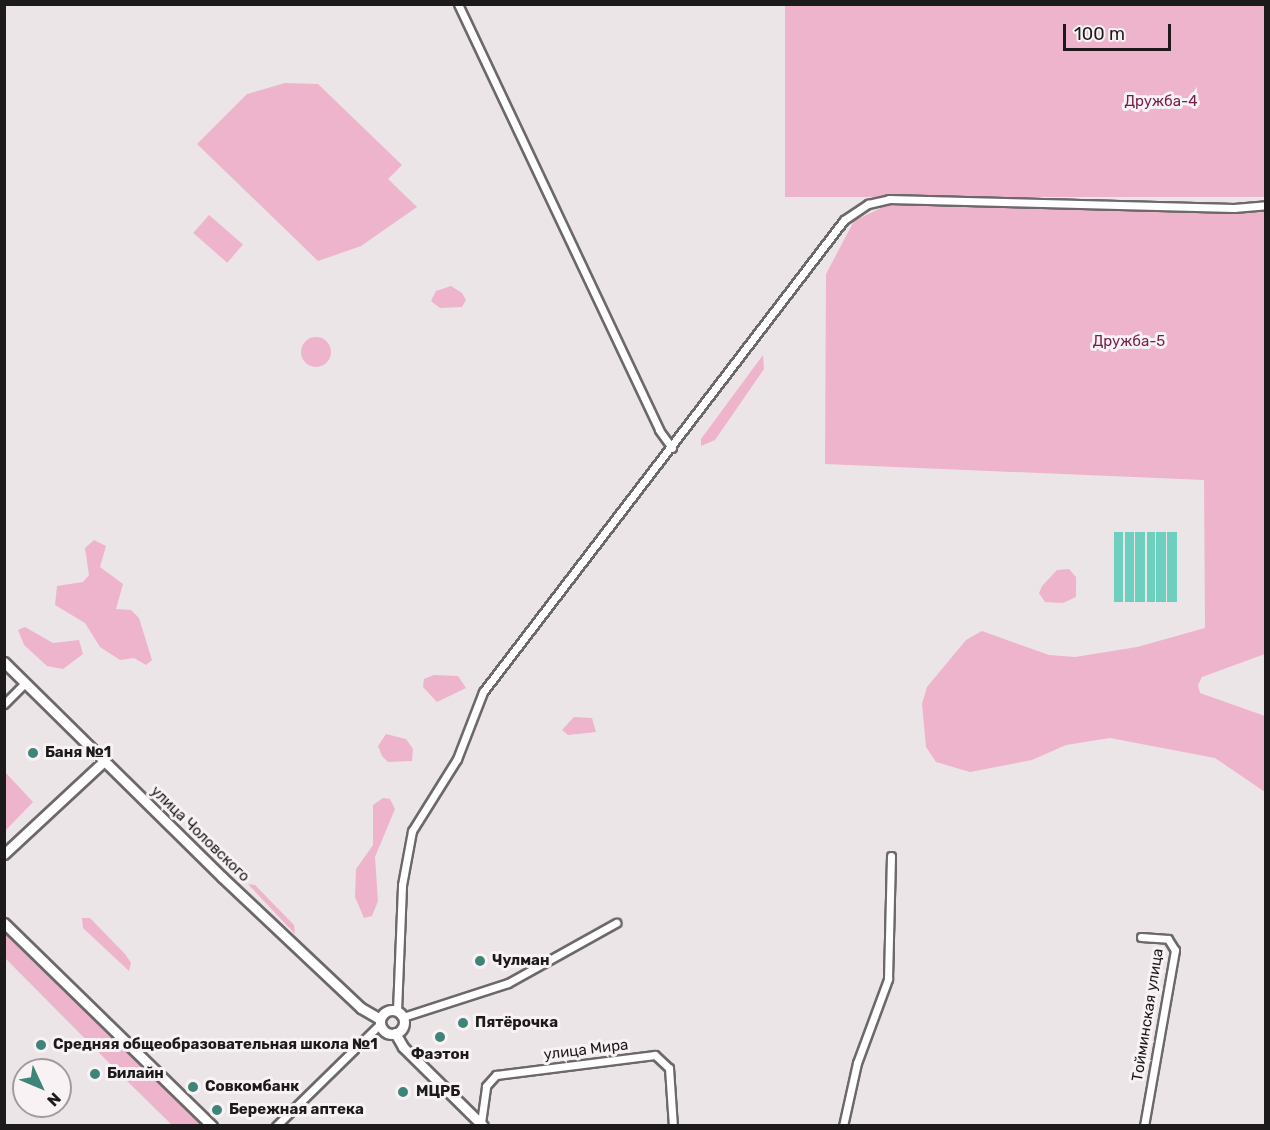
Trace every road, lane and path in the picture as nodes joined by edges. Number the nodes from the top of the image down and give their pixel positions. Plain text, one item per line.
1 (458, 4) edge
2 (1266, 205) edge
3 (672, 448) junction
4 (4, 662) edge
5 (25, 683) junction
6 (4, 704) edge
7 (104, 761) junction
8 (4, 854) edge
9 (891, 856) dead end
10 (4, 922) edge
11 (616, 923) dead end
12 (1141, 937) dead end
13 (400, 1014) junction
14 (380, 1022) junction
15 (395, 1034) junction
16 (482, 1124) edge
17 (212, 1125) edge
18 (276, 1125) edge
19 (673, 1125) edge
20 (843, 1125) edge
21 (1144, 1125) edge

1 - 3 street
2 - 3 street
3 - 13 street
4 - 5 street, улица Чоловского
5 - 6 street
5 - 7 street, улица Чоловского
7 - 8 street
7 - 14 street, улица Чоловского
9 - 20 street
10 - 17 street
11 - 13 street
12 - 21 street, Тойминская улица
13 - 14 street
13 - 15 street
14 - 15 street
14 - 18 street
15 - 16 street
16 - 19 street, улица Мира

